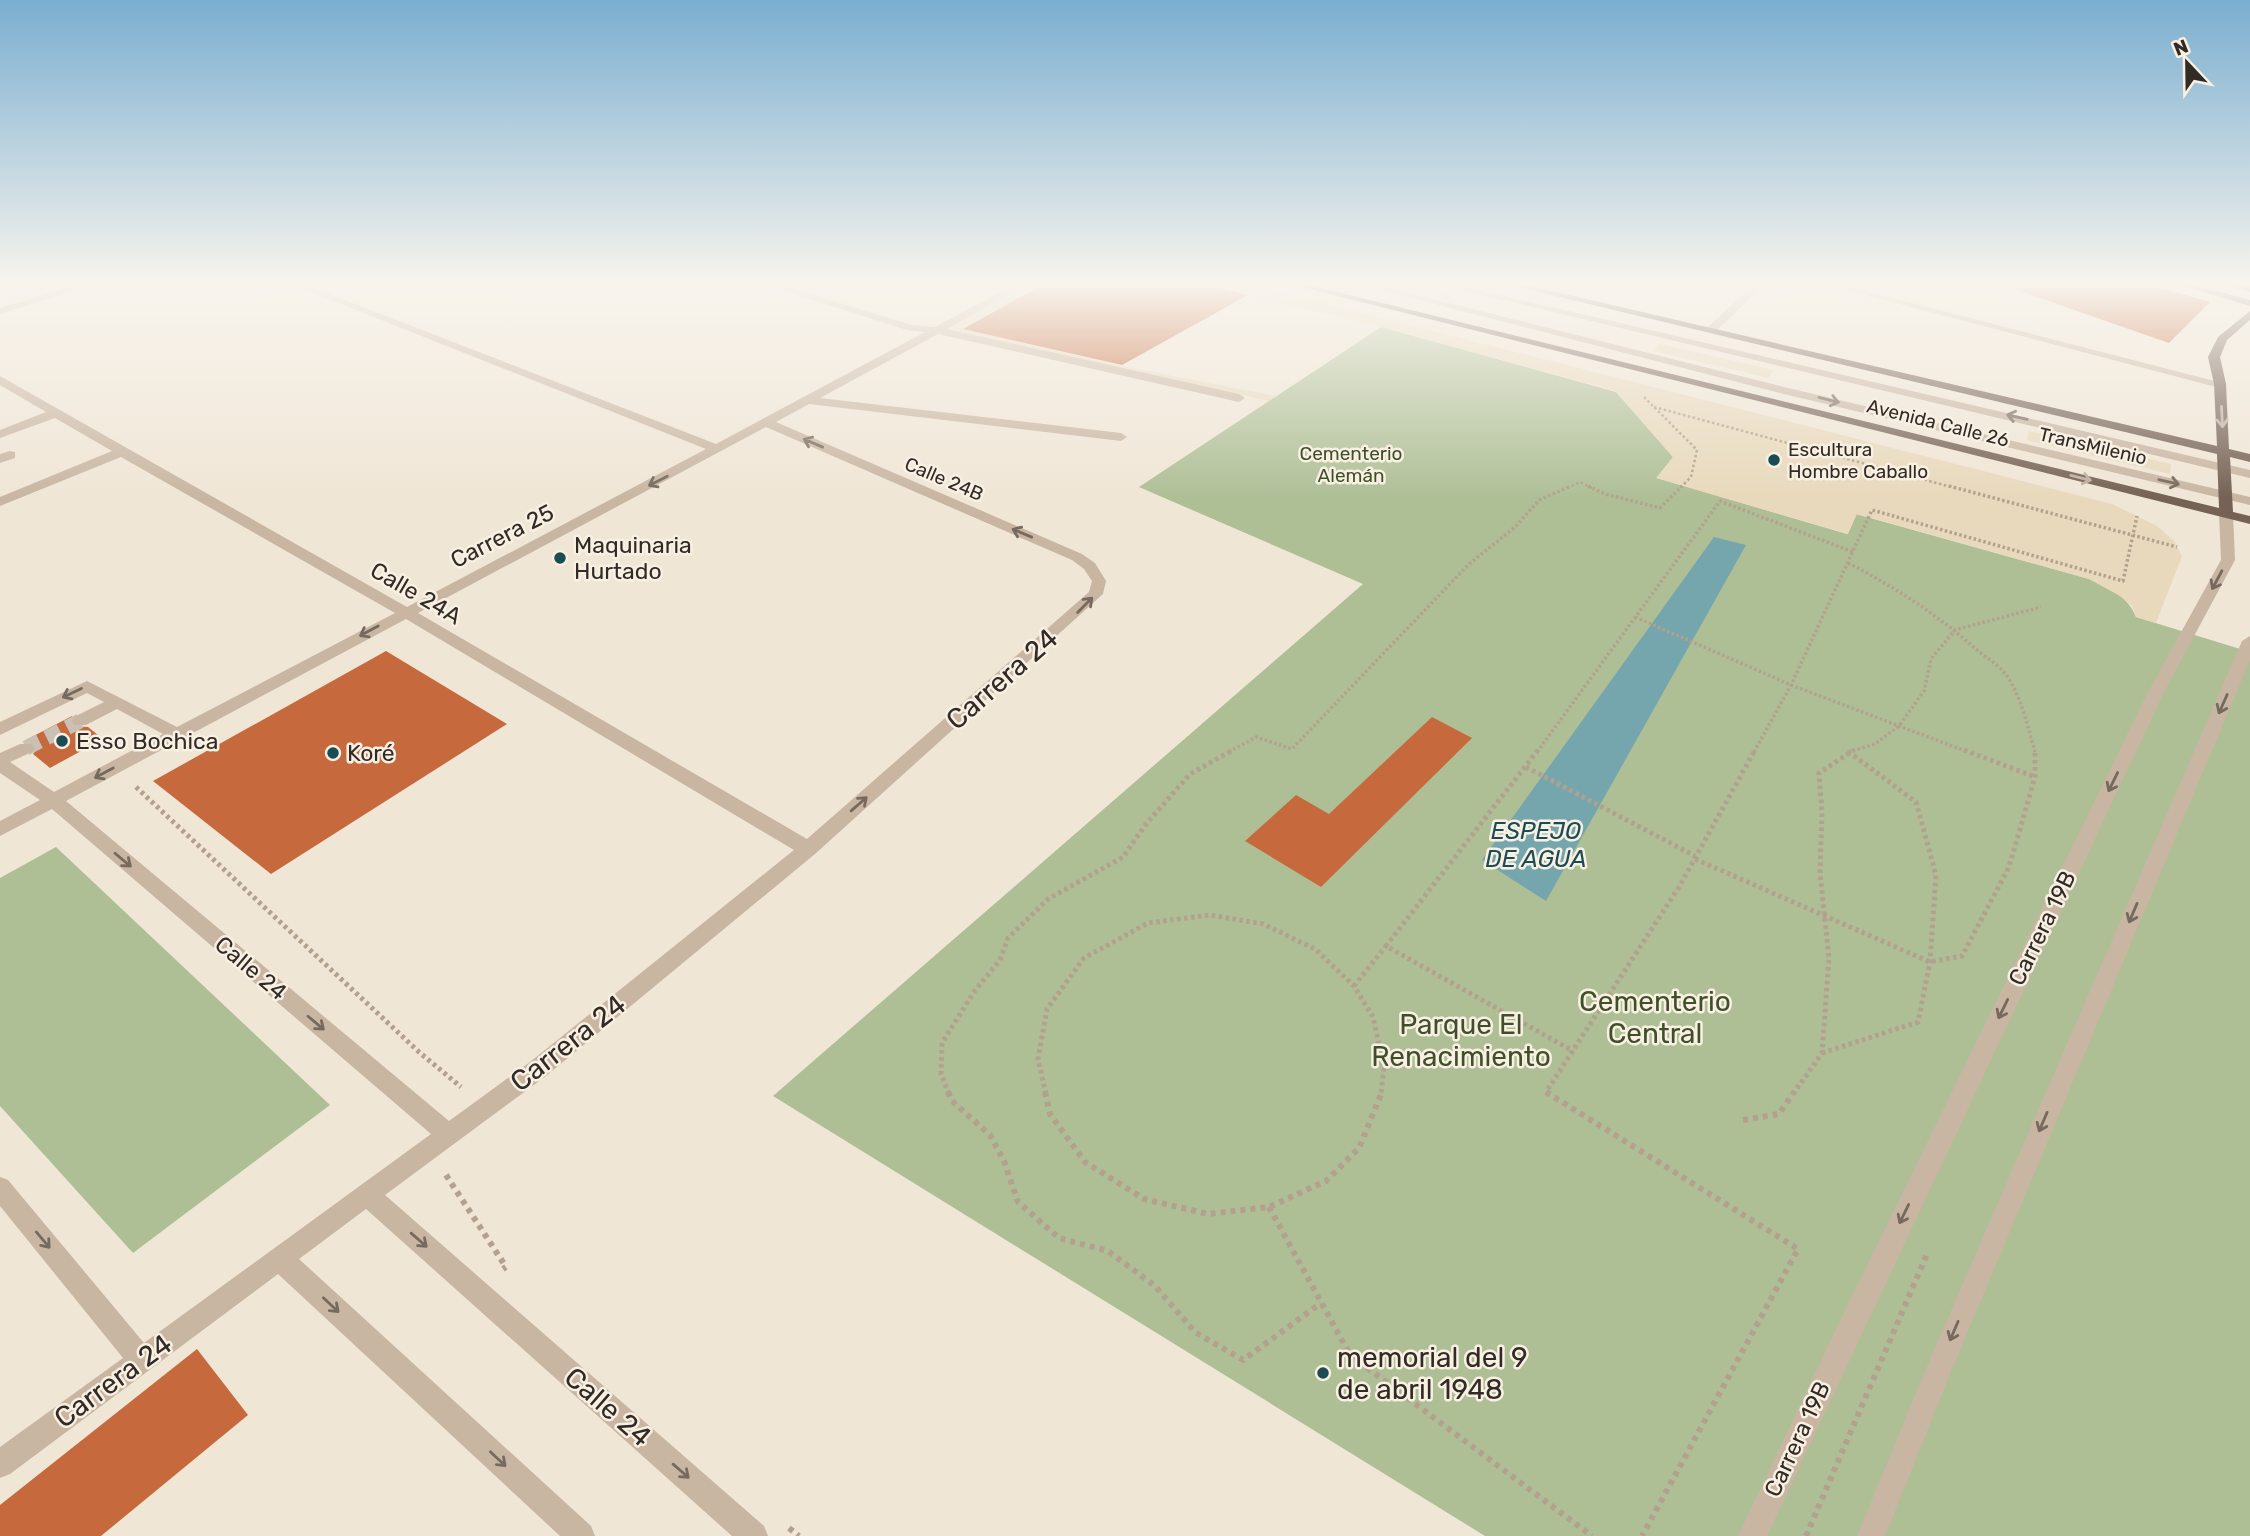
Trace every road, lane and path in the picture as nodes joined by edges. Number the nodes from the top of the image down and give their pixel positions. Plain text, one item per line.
1 (477, 355) edge
2 (891, 355) edge
3 (1046, 355) edge
4 (1592, 355) edge
5 (1645, 355) edge
6 (1744, 355) edge
7 (1820, 355) edge
8 (2105, 355) edge
9 (2215, 355) edge
10 (0, 380) edge
11 (2220, 384) junction
12 (1239, 398) dead end
13 (808, 400) junction
14 (56, 414) junction
15 (766, 422) junction
16 (0, 434) edge
17 (1121, 437) dead end
18 (718, 449) junction
19 (2223, 451) junction
20 (121, 452) junction
21 (1852, 452) dead end
22 (2250, 458) edge
23 (1847, 459) junction
24 (2224, 467) junction
25 (2250, 474) edge
26 (2250, 501) edge
27 (0, 502) edge
28 (2226, 505) junction
29 (2137, 514) dead end
30 (2250, 520) edge
31 (2133, 536) junction
32 (2177, 547) dead end
33 (1853, 552) junction
34 (1848, 564) junction
35 (1099, 580) joint
36 (2041, 607) dead end
37 (405, 612) junction
38 (1635, 617) junction
39 (1955, 630) junction
40 (2250, 641) edge
41 (1791, 685) junction
42 (117, 703) junction
43 (80, 721) tunnel mouth
44 (1899, 726) junction
45 (0, 729) edge
46 (176, 734) junction
47 (26, 748) tunnel mouth
48 (1848, 752) junction
49 (0, 762) edge
50 (1526, 767) junction
51 (2035, 777) junction
52 (52, 800) junction
53 (0, 829) edge
54 (808, 849) junction
55 (1695, 858) junction
56 (1825, 916) junction
57 (1386, 946) junction
58 (1930, 962) junction
59 (1354, 986) junction
60 (1573, 1051) junction
61 (1822, 1053) junction
62 (1743, 1120) dead end
63 (449, 1135) junction
64 (0, 1188) edge
65 (367, 1195) junction
66 (1269, 1207) junction
67 (280, 1259) junction
68 (1321, 1303) junction
69 (141, 1360) junction
70 (0, 1464) edge
71 (559, 1525) edge
72 (581, 1536) edge
73 (754, 1536) edge
74 (1592, 1536) edge
75 (1642, 1536) edge
76 (1752, 1536) edge
77 (1871, 1536) edge

1 - 18 street
2 - 13 street, Carrera 25
3 - 12 street
4 -> 28 main road, Avenida Calle 26
5 -> 28 street, TransMilenio
24 -> 6 street, TransMilenio
7 - 19 main road, Avenida Calle 26
8 - 11 street
9 - 11 main road, Carrera 19B
10 - 14 street, Calle 24A
11 -> 19 main road, Carrera 19B
13 - 15 street, Carrera 25
13 - 17 street
14 - 16 street
14 - 20 street, Calle 24A
15 - 18 street, Carrera 25
35 -> 15 street, Calle 24B
18 -> 37 street, Carrera 25
19 - 22 main road, Avenida Calle 26
19 - 24 main road, Carrera 19B
20 - 27 street
20 - 37 street, Calle 24A
21 - 23 path
23 - 31 path
23 - 68 path
24 - 25 street, TransMilenio
24 - 28 main road, Carrera 19B
26 - 28 street, TransMilenio
28 - 30 main road, Avenida Calle 26
28 -> 76 street, Carrera 19B
29 - 31 path
31 - 32 path
31 - 33 path
33 - 34 path
33 - 38 path
34 - 39 path
34 - 41 path
54 -> 35 street, Carrera 24
36 - 39 path
37 -> 46 street, Carrera 25
37 - 54 street, Calle 24A
38 - 41 path
38 - 50 path
39 - 44 path
39 - 51 path
40 -> 77 street
41 - 44 path
41 - 55 path
42 - 43 street
42 -> 45 street
42 - 46 street
44 - 48 path
44 - 51 path
46 -> 52 street, Carrera 25
47 - 49 street
48 - 56 path
48 - 58 path
49 - 52 street, Calle 24
50 - 55 path
50 - 57 path
51 - 58 path
52 - 53 street, Carrera 25
52 -> 63 street, Calle 24
54 - 63 street, Carrera 24
55 - 56 path
55 - 60 path
56 - 58 path
56 - 61 path
57 - 59 path
57 - 60 path
58 - 61 path
59 - 66 path
59 - 66 path
60 - 75 path
61 - 62 path
63 - 65 street, Carrera 24
64 -> 69 street
65 - 67 street, Carrera 24
65 -> 73 street, Calle 24
66 - 68 path
67 - 69 street, Carrera 24
67 -> 71 street
68 - 74 path
69 - 70 street, Carrera 24
71 - 72 street

